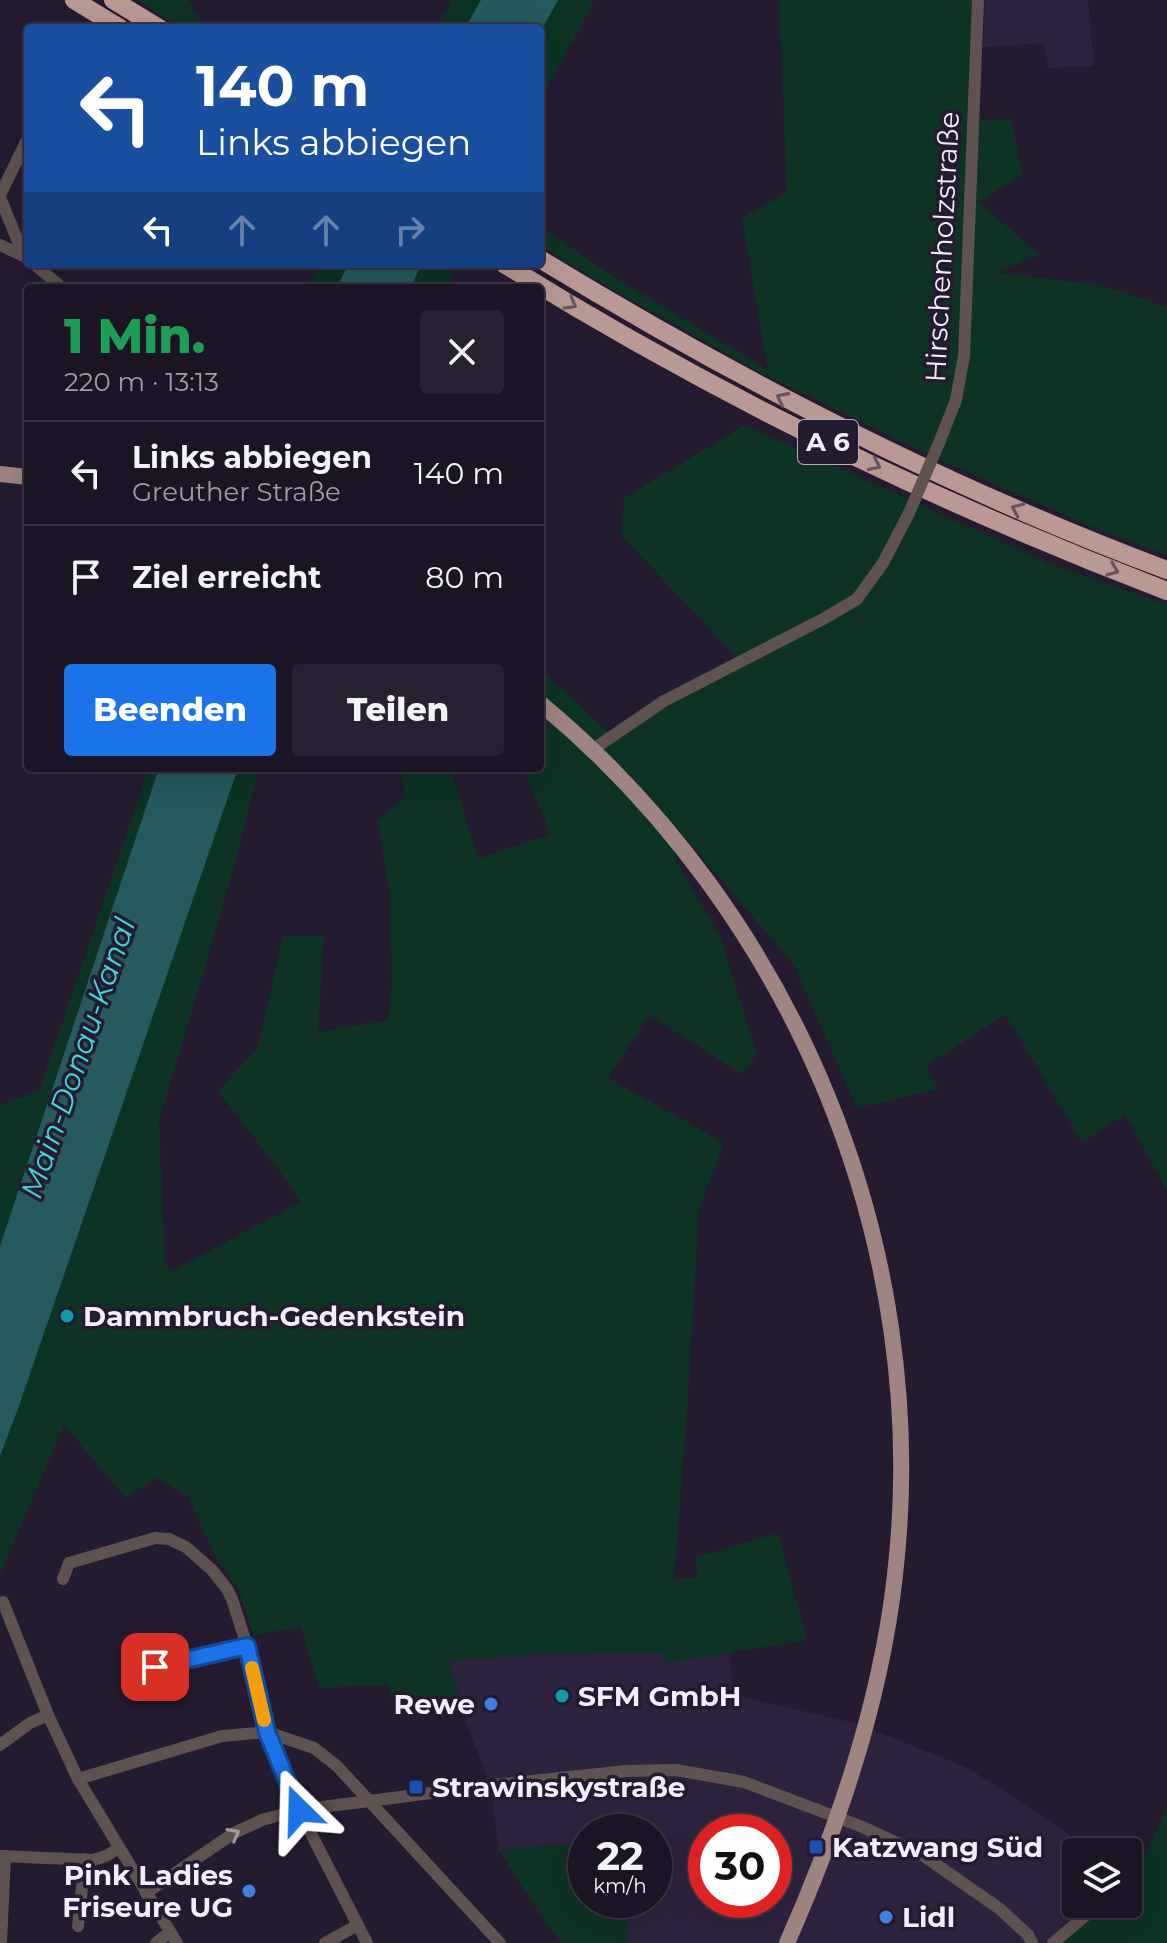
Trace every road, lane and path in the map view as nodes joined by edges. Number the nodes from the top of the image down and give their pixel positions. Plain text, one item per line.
1 (74, 0) edge
2 (113, 0) edge
3 (978, 0) edge
4 (114, 24) edge
5 (152, 24) edge
6 (24, 146) edge
7 (0, 196) edge
8 (0, 245) edge
9 (24, 254) edge
10 (24, 256) edge
11 (544, 261) edge
12 (39, 268) edge
13 (511, 268) edge
14 (58, 284) edge
15 (538, 284) edge
16 (544, 288) edge
17 (0, 474) edge
18 (24, 477) edge
19 (1167, 570) edge
20 (1167, 591) edge
21 (544, 707) edge
22 (592, 750) junction
23 (63, 1579) dead end
24 (3, 1602) dead end
25 (247, 1646) junction
26 (155, 1667) dead end
27 (48, 1715) junction
28 (267, 1732) junction
29 (0, 1745) edge
30 (78, 1779) junction
31 (370, 1802) junction
32 (299, 1810) junction
33 (837, 1817) junction
34 (119, 1848) junction
35 (3, 1856) edge
36 (85, 1859) junction
37 (146, 1893) junction
38 (1083, 1918) edge
39 (358, 1925) junction
40 (78, 1926) dead end
41 (174, 1938) edge
42 (1, 1943) edge
43 (156, 1943) edge
44 (325, 1943) edge
45 (367, 1943) edge
46 (500, 1943) edge
47 (787, 1943) edge
48 (1032, 1943) edge
49 (1053, 1943) edge

1 - 4 highway
2 - 5 highway
3 - 22 street, Hirschenholzstraße, bridge
6 - 7 street
7 - 9 street
8 - 10 street
19 -> 11 highway, A 6
12 - 14 street
13 -> 15 highway, A 6
16 -> 20 highway, A 6
17 - 18 main road
21 - 22 main road
22 - 33 main road
23 - 25 street
24 - 27 street
25 - 26 street
25 - 28 street
27 - 29 street
27 - 30 street
28 - 30 street
28 - 31 street
28 - 32 street
30 - 34 street
31 - 32 street
31 - 33 street
31 - 46 street
37 -> 32 street
32 - 39 street
33 - 47 main road
33 - 48 street
34 - 36 street
34 - 37 street
35 - 36 street
35 - 42 street
36 - 40 street
37 - 41 street
38 - 49 street
39 - 44 street
39 - 45 street
41 - 43 street

